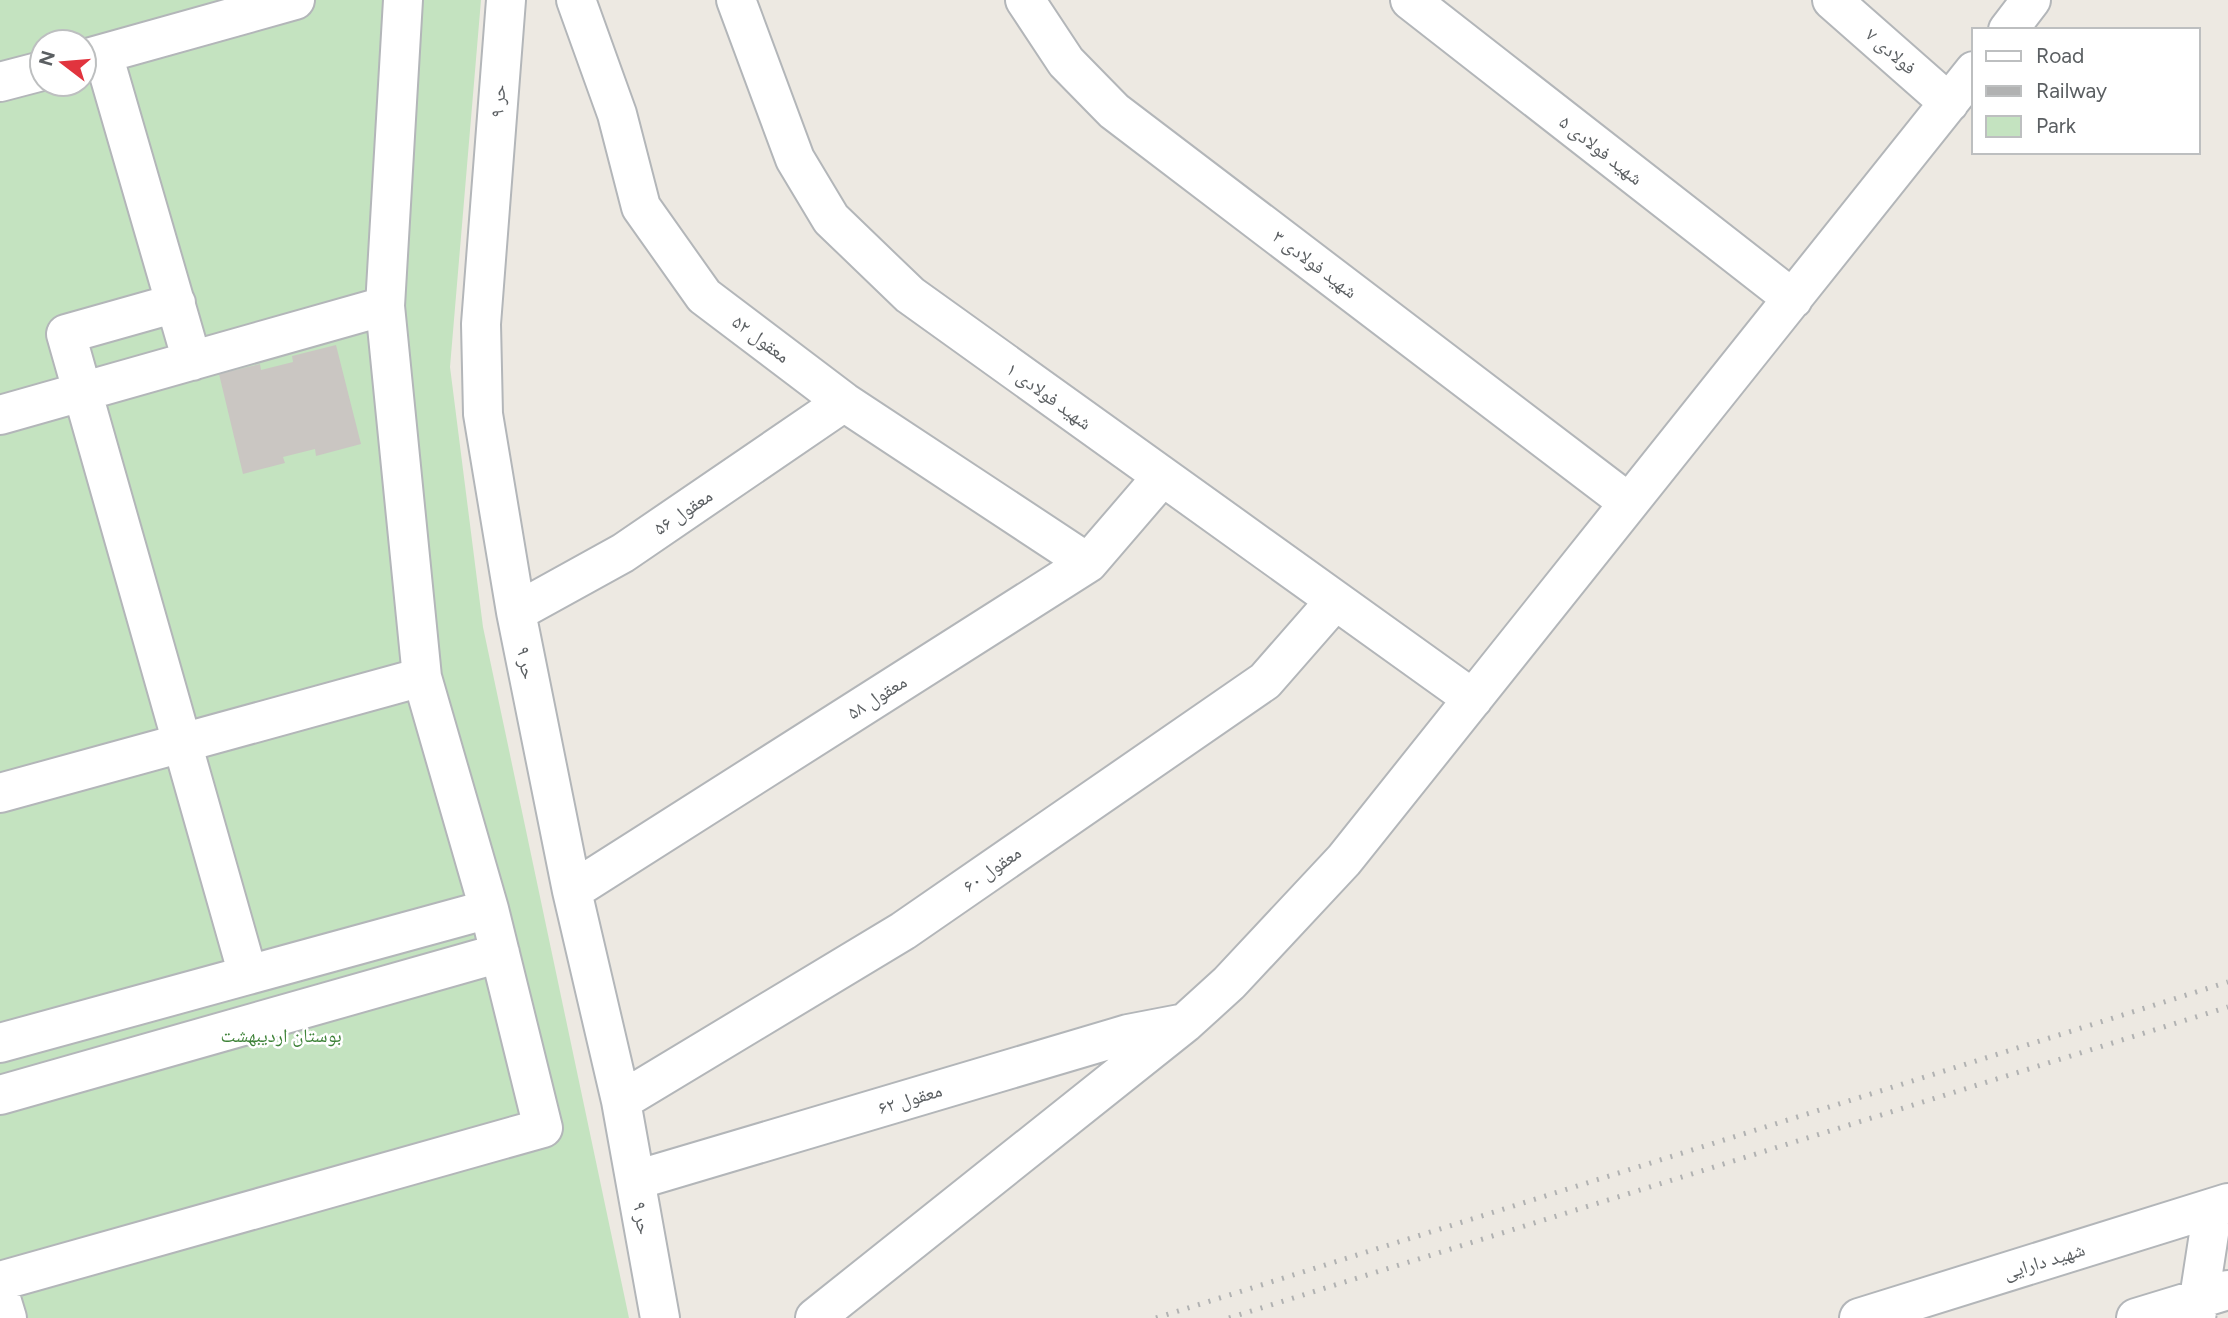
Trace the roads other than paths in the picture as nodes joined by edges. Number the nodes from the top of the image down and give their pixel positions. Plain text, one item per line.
1 (295, 0) edge
2 (403, 0) edge
3 (506, 0) edge
4 (576, 0) edge
5 (736, 0) edge
6 (1025, 0) edge
7 (1410, 0) edge
8 (1832, 0) edge
9 (2031, 0) edge
10 (232, 8) edge
11 (2010, 28) edge
12 (98, 55) edge
13 (98, 68) edge
14 (1972, 74) edge
15 (28, 75) edge
16 (0, 82) edge
17 (1949, 103) junction
18 (1793, 299) junction
19 (176, 303) junction
20 (385, 306) junction
21 (192, 361) junction
22 (83, 392) junction
23 (844, 402) junction
24 (0, 415) edge
25 (1162, 477) junction
26 (1629, 503) junction
27 (1088, 563) junction
28 (1335, 601) junction
29 (516, 611) junction
30 (422, 677) junction
31 (1473, 699) junction
32 (182, 743) junction
33 (0, 793) edge
34 (572, 891) junction
35 (489, 909) junction
36 (500, 953) junction
37 (248, 975) junction
38 (1185, 1023) junction
39 (0, 1043) edge
40 (0, 1095) edge
41 (621, 1101) junction
42 (636, 1180) junction
43 (2223, 1211) edge
44 (0, 1281) edge
45 (0, 1295) edge
46 (2208, 1302) edge
47 (7, 1318) edge
48 (660, 1318) edge
49 (815, 1318) edge
50 (1860, 1318) edge
51 (2136, 1318) edge

1 - 10 street
2 - 20 street
3 - 29 street, حر ۹
4 - 23 street, معقول ۵۲
5 - 25 street, شهید فولادی ۱
6 - 26 street, شهید فولادی ۳
7 - 18 street, شهید فولادی ۵
8 - 17 street, فولادی ۷
9 - 11 street
10 - 12 street
13 - 19 street
14 - 17 street
15 - 16 street
17 - 18 street
18 - 26 street
19 - 21 street
19 - 22 street
20 - 21 street
20 - 30 street
21 - 22 street
22 - 24 street
22 - 32 street
23 - 27 street, معقول ۵۲
23 - 29 street, معقول ۵۶
25 - 27 street, معقول ۵۸
25 - 28 street, شهید فولادی ۱
26 - 31 street
27 - 34 street, معقول ۵۸
28 - 31 street, شهید فولادی ۱
28 - 41 street, معقول ۶۰
29 - 34 street, حر ۹
30 - 32 street
30 - 35 street
31 - 38 street
32 - 33 street
32 - 37 street
34 - 41 street, حر ۹
35 - 36 street
35 - 37 street
36 - 40 street
36 - 44 street
37 - 39 street
38 - 42 street, معقول ۶۲
38 - 49 street
41 - 42 street, حر ۹
42 - 48 street, حر ۹
43 - 46 street
43 - 50 street, شهید دارایی
45 - 47 street
46 - 51 street

